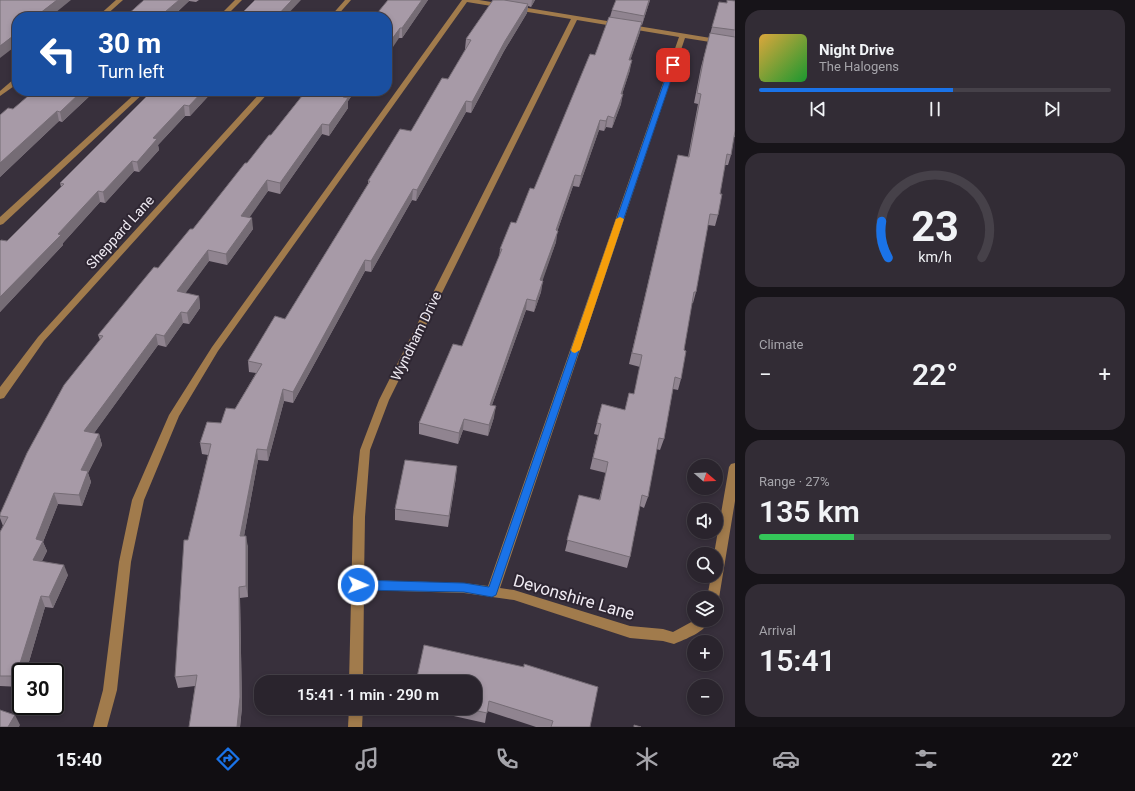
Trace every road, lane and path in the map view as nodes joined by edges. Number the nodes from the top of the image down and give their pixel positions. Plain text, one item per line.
1 (120, 0) edge
2 (239, 0) edge
3 (348, 0) edge
4 (466, 0) edge
5 (106, 12) edge
6 (226, 12) edge
7 (337, 12) edge
8 (576, 17) junction
9 (683, 35) junction
10 (735, 44) edge
11 (12, 85) edge
12 (0, 94) edge
13 (137, 96) edge
14 (261, 96) edge
15 (0, 222) edge
16 (0, 395) edge
17 (735, 467) edge
18 (358, 585) junction
19 (714, 591) edge
20 (492, 592) junction
21 (695, 627) edge
22 (356, 675) edge
23 (356, 715) edge
24 (100, 727) edge
25 (355, 727) edge

1 - 5 street
2 - 6 street
3 - 7 street
4 - 8 street
4 - 24 street
8 - 9 street
8 - 18 street, Wyndham Drive
9 - 10 street
9 - 20 street
11 - 12 street
13 - 15 street
14 - 16 street, Sheppard Lane
17 - 19 street
18 - 20 street, Devonshire Lane
18 - 22 street, Wyndham Drive
20 - 21 street, Devonshire Lane
23 - 25 street

